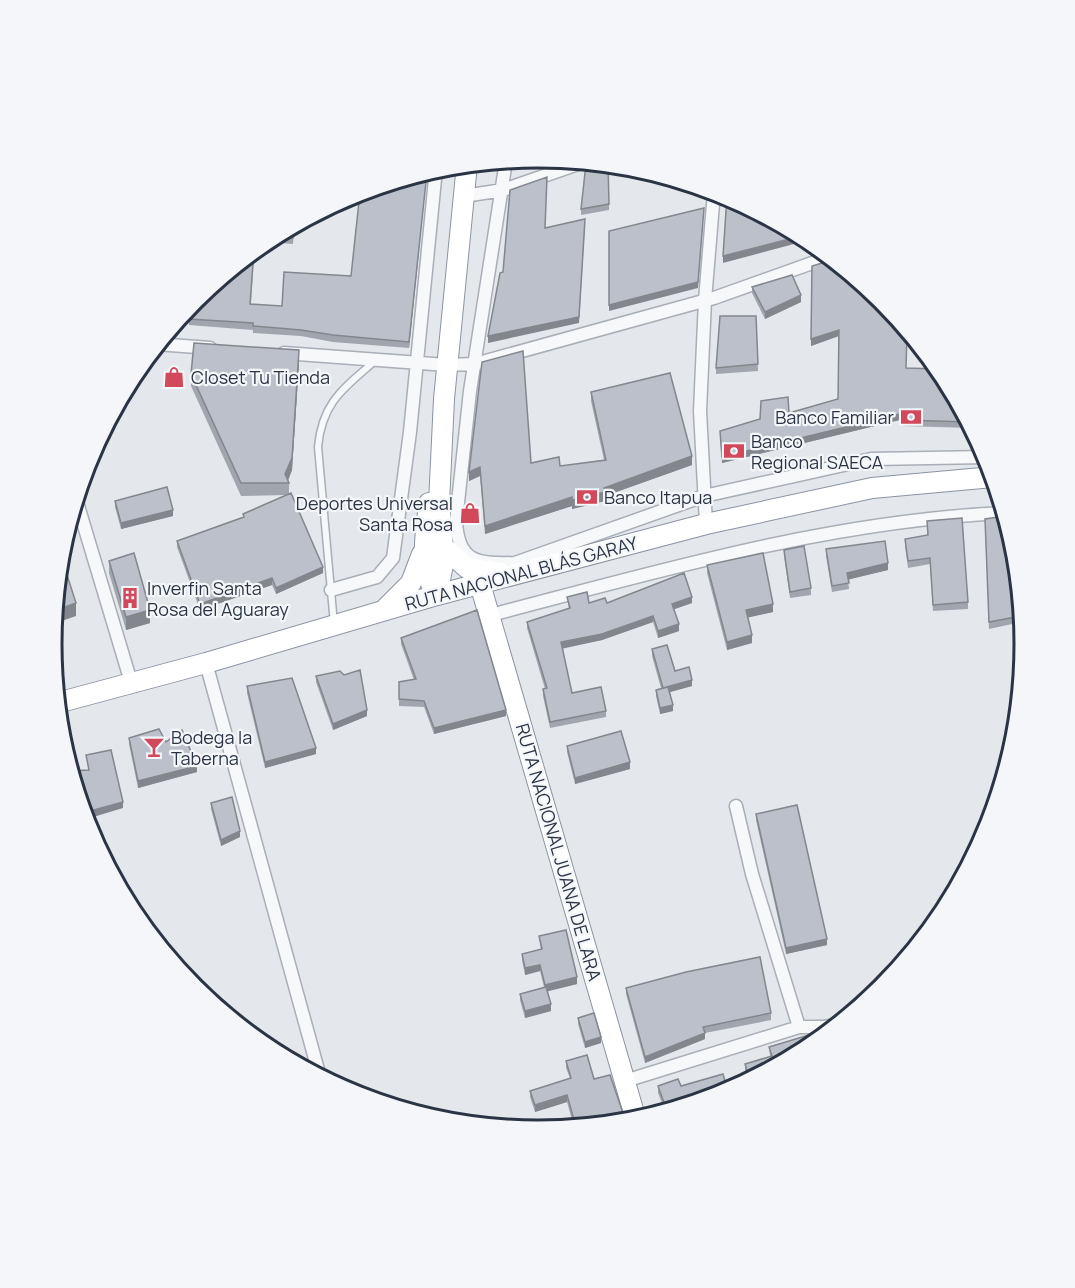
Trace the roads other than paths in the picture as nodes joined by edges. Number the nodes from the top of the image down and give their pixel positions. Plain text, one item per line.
1 (505, 169) edge
2 (564, 169) edge
3 (466, 173) edge
4 (435, 179) edge
5 (503, 190) junction
6 (464, 196) junction
7 (713, 201) edge
8 (819, 260) edge
9 (705, 300) junction
10 (168, 345) edge
11 (227, 349) edge
12 (273, 352) edge
13 (377, 360) junction
14 (416, 363) junction
15 (475, 364) junction
16 (447, 365) junction
17 (975, 458) edge
18 (983, 478) edge
19 (704, 496) junction
20 (80, 513) edge
21 (995, 514) edge
22 (705, 524) junction
23 (433, 546) junction
24 (515, 574) junction
25 (480, 584) junction
26 (331, 590) junction
27 (437, 595) junction
28 (382, 610) junction
29 (491, 615) junction
30 (334, 624) junction
31 (206, 663) junction
32 (131, 682) junction
33 (65, 701) edge
34 (736, 806) dead end
35 (799, 1027) junction
36 (816, 1030) edge
37 (317, 1066) edge
38 (625, 1081) junction
39 (633, 1110) edge

1 - 5 street
2 - 5 street
3 - 6 highway
4 - 14 street
5 - 6 street
5 - 15 street
6 - 16 highway
7 - 9 street
8 - 9 street
9 - 15 street
9 - 19 street
10 - 11 street
12 - 13 street
13 - 14 street
13 - 26 lane
14 - 16 street
14 - 26 street
15 - 16 street
15 - 19 street
16 - 23 highway
17 - 19 street
18 - 22 highway, RUTA NACIONAL BLÁS GARAY
19 - 22 street
20 - 32 street
21 - 29 street
22 - 24 highway, RUTA NACIONAL BLÁS GARAY
23 - 24 highway
23 - 27 highway
23 - 28 highway
24 - 25 highway, RUTA NACIONAL BLÁS GARAY
25 - 27 highway, RUTA NACIONAL BLÁS GARAY
25 - 29 highway, RUTA NACIONAL JUANA DE LARA
26 - 30 lane
27 - 28 highway, RUTA NACIONAL BLÁS GARAY
28 - 30 highway, RUTA NACIONAL BLÁS GARAY
29 - 38 highway, RUTA NACIONAL JUANA DE LARA
30 - 31 highway, RUTA NACIONAL BLÁS GARAY
31 - 32 highway, RUTA NACIONAL BLÁS GARAY
31 - 37 street
32 - 33 highway, RUTA NACIONAL BLÁS GARAY
34 - 35 street
35 - 36 street
35 - 38 street
38 - 39 highway, RUTA NACIONAL JUANA DE LARA

